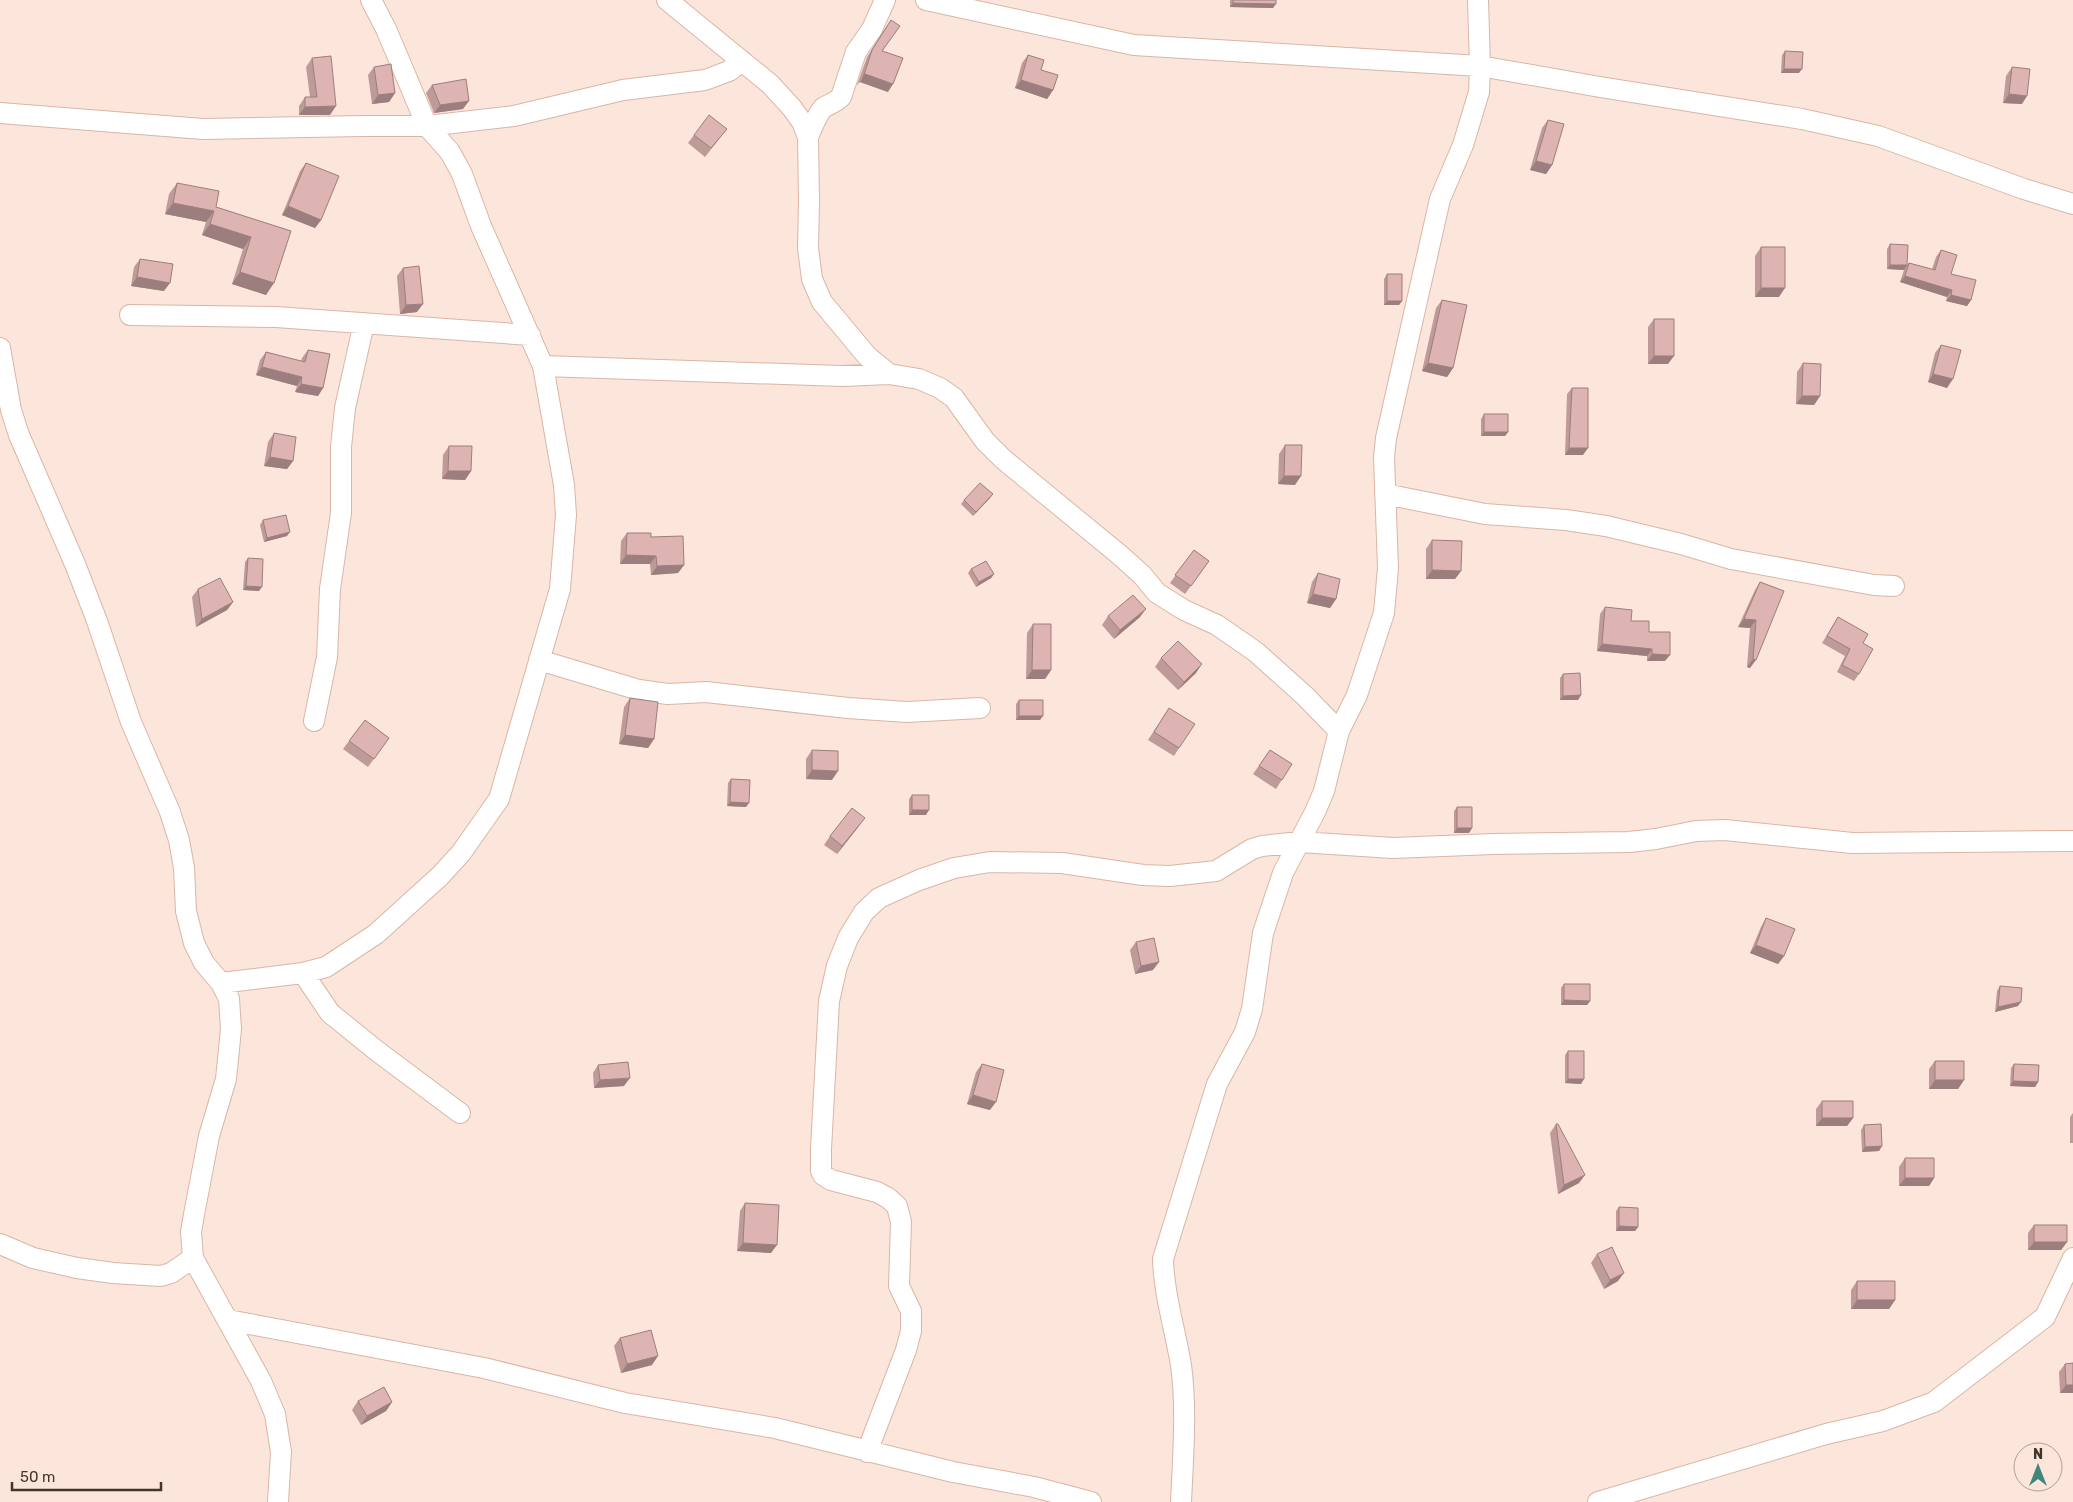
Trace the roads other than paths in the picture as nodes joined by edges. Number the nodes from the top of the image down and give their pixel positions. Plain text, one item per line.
1 (371, 0) edge
2 (667, 0) edge
3 (885, 0) edge
4 (926, 0) edge
5 (1478, 0) edge
6 (742, 61) junction
7 (1480, 66) junction
8 (0, 113) edge
9 (427, 126) junction
10 (808, 137) junction
11 (2073, 204) edge
12 (130, 314) dead end
13 (364, 324) junction
14 (530, 335) junction
15 (0, 348) edge
16 (543, 366) junction
17 (889, 374) junction
18 (1385, 494) junction
19 (1894, 586) dead end
20 (539, 660) junction
21 (980, 708) dead end
22 (314, 721) dead end
23 (1339, 731) junction
24 (2073, 841) edge
25 (1300, 842) junction
26 (303, 973) junction
27 (221, 983) junction
28 (460, 1113) dead end
29 (0, 1244) edge
30 (193, 1258) junction
31 (2073, 1258) edge
32 (228, 1320) junction
33 (867, 1452) junction
34 (278, 1502) edge
35 (1091, 1502) edge
36 (1181, 1502) edge
37 (1598, 1502) edge

1 - 9 street
2 - 6 street
3 - 10 street
4 - 7 street
5 - 7 street
6 - 9 street
6 - 10 street
7 - 11 street
7 - 18 street
8 - 9 street
9 - 14 street
10 - 17 street
12 - 13 street
13 - 14 street
13 - 22 street
14 - 16 street
15 - 27 street
16 - 17 street
16 - 20 street
17 - 23 street
18 - 19 street
18 - 23 street
20 - 21 street
20 - 26 street
23 - 25 street
24 - 25 street
25 - 33 street
25 - 36 street
26 - 27 street
26 - 28 street
27 - 30 street
29 - 30 street
30 - 32 street
31 - 37 street
32 - 33 street
32 - 34 street
33 - 35 street

